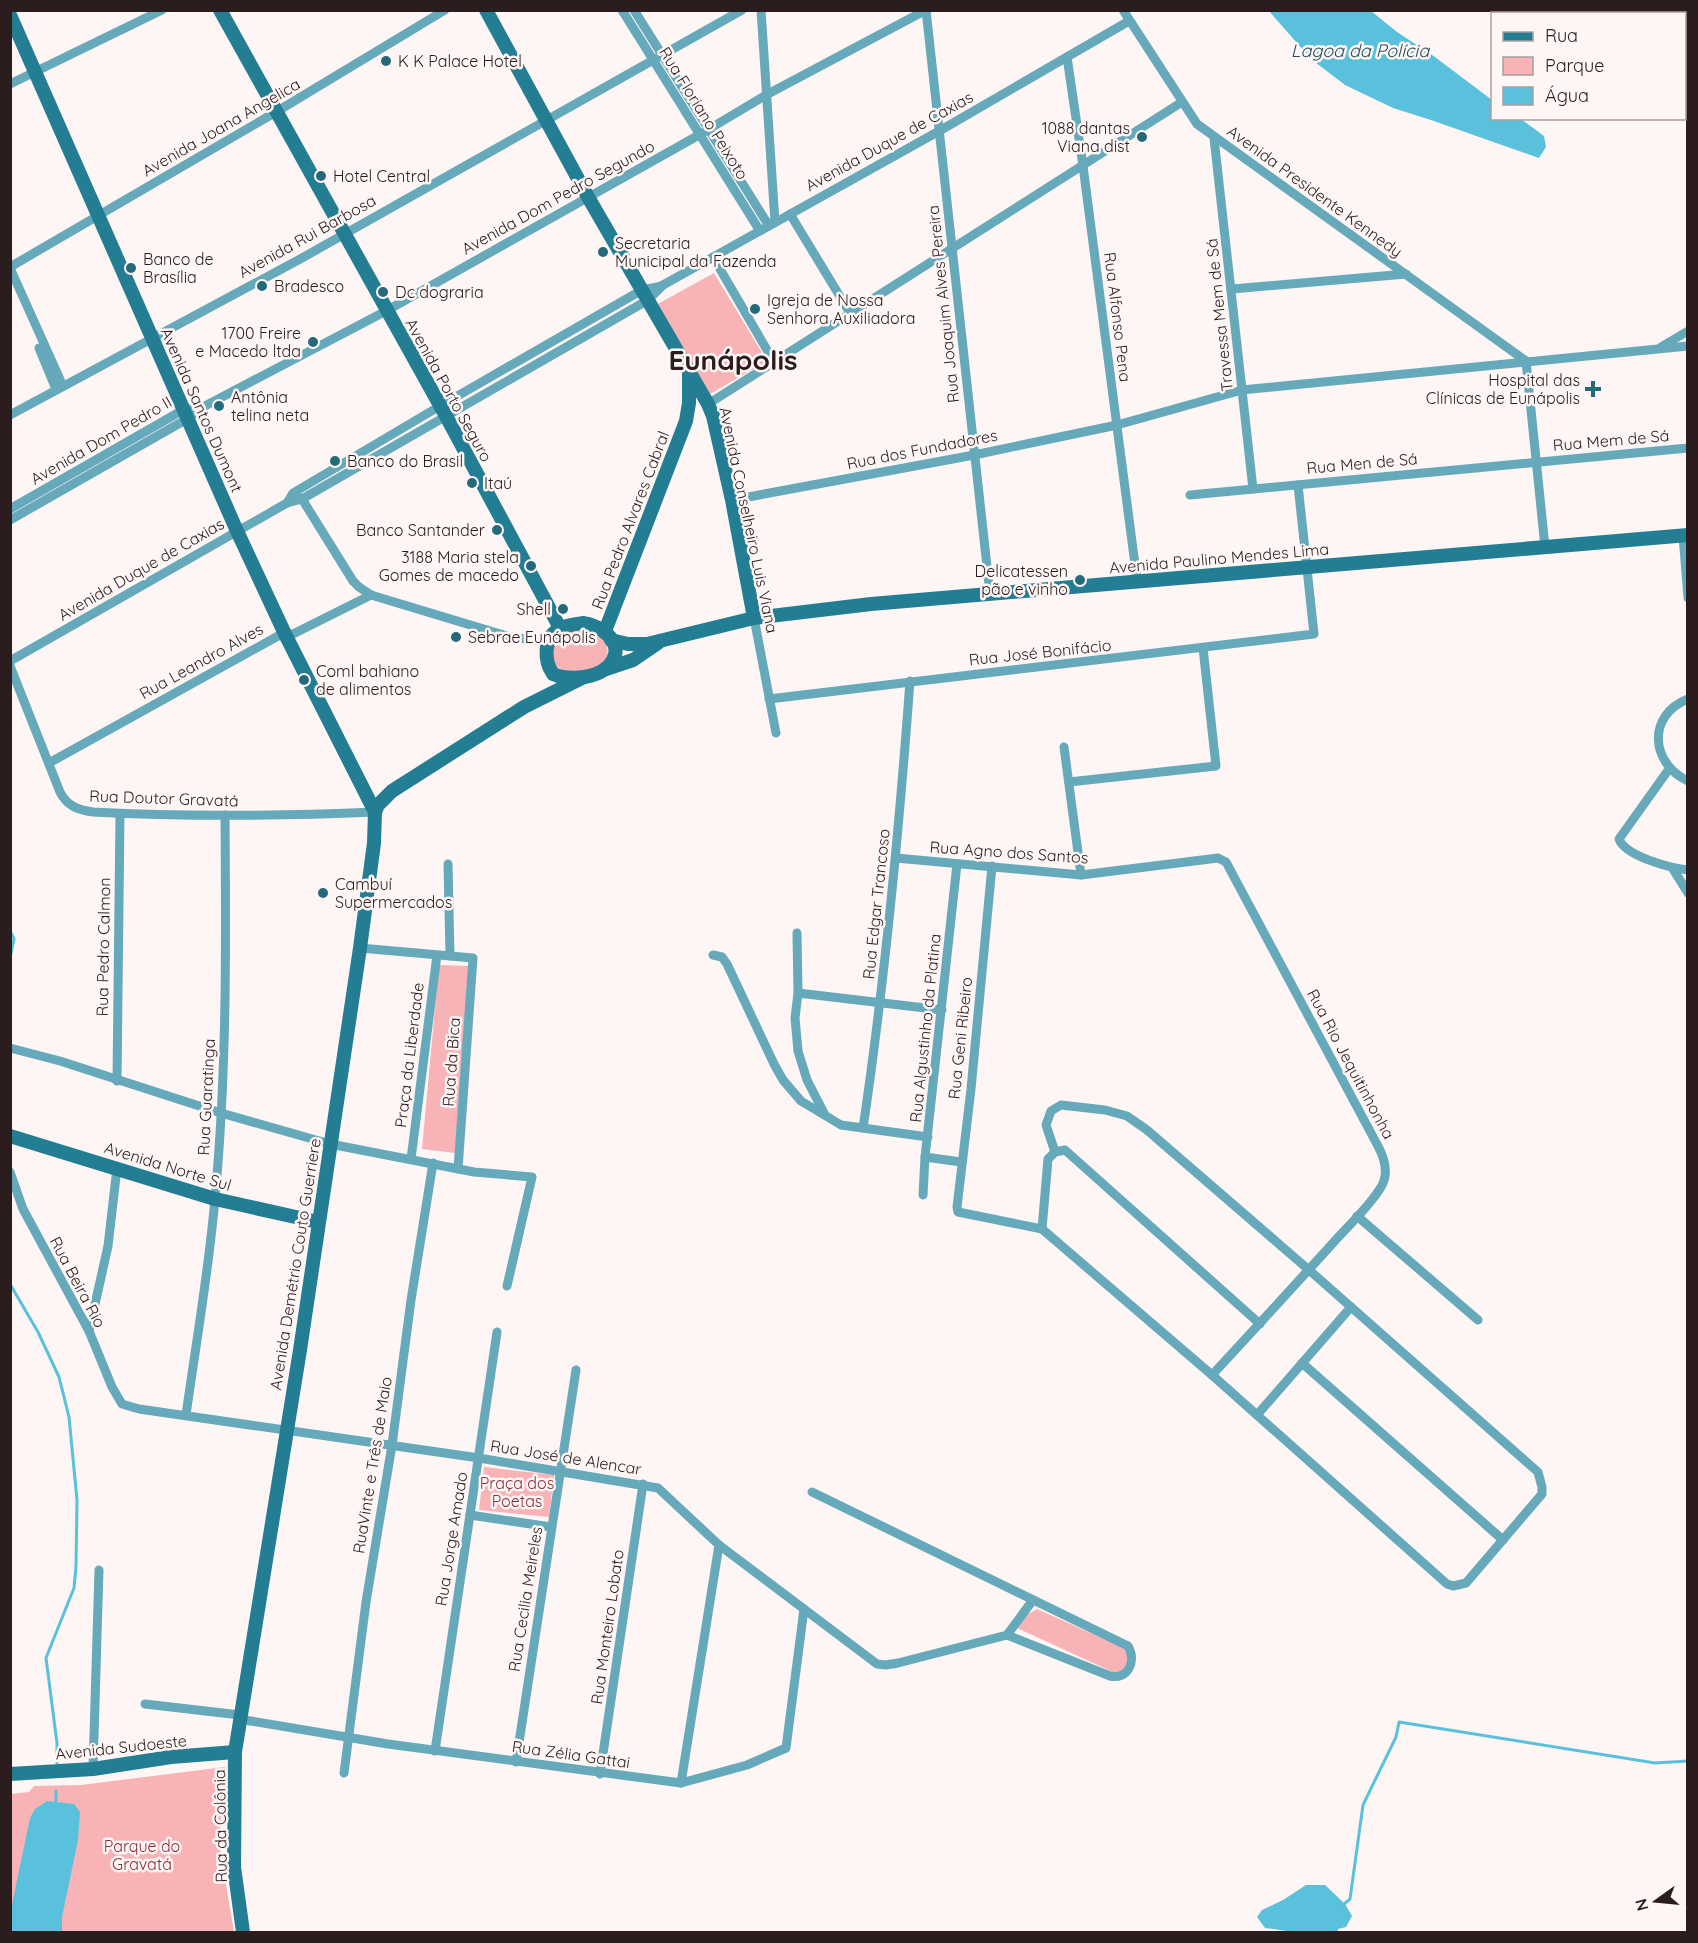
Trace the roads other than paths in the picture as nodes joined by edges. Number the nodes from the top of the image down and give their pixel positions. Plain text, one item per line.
1 (162, 10) edge
2 (220, 10) edge
3 (445, 10) edge
4 (486, 10) edge
5 (622, 10) edge
6 (634, 10) edge
7 (742, 10) edge
8 (761, 10) edge
9 (926, 10) edge
10 (1123, 10) edge
11 (10, 15) edge
12 (1130, 21) junction
13 (1067, 57) junction
14 (659, 58) junction
15 (35, 73) junction
16 (10, 84) edge
17 (766, 95) junction
18 (1182, 102) junction
19 (276, 112) junction
20 (547, 120) junction
21 (708, 130) junction
22 (940, 130) junction
23 (699, 135) junction
24 (1214, 138) junction
25 (1083, 166) junction
26 (588, 197) junction
27 (789, 214) junction
28 (99, 216) junction
29 (768, 226) junction
30 (344, 234) junction
31 (951, 248) junction
32 (712, 258) junction
33 (10, 267) edge
34 (1406, 274) junction
35 (10, 280) edge
36 (1232, 289) junction
37 (645, 295) junction
38 (386, 311) junction
39 (850, 314) junction
40 (1688, 331) edge
41 (152, 337) junction
42 (1688, 346) edge
43 (1659, 349) junction
44 (1526, 361) junction
45 (774, 362) junction
46 (689, 372) junction
47 (59, 387) junction
48 (1242, 390) junction
49 (708, 404) junction
50 (203, 407) joint
51 (443, 411) junction
52 (10, 415) edge
53 (185, 415) junction
54 (686, 421) junction
55 (1117, 425) junction
56 (1688, 448) edge
57 (974, 455) junction
58 (1537, 462) junction
59 (1298, 485) junction
60 (55, 489) junction
61 (1253, 489) junction
62 (1190, 495) dead end
63 (298, 496) junction
64 (732, 500) junction
65 (10, 509) edge
66 (10, 520) edge
67 (237, 531) junction
68 (1685, 536) edge
69 (1545, 547) junction
70 (1307, 567) junction
71 (1137, 580) junction
72 (990, 594) junction
73 (371, 595) junction
74 (1688, 598) edge
75 (754, 618) junction
76 (560, 628) junction
77 (285, 634) junction
78 (608, 635) junction
79 (549, 642) junction
80 (660, 642) junction
81 (1203, 648) junction
82 (10, 661) edge
83 (10, 666) edge
84 (603, 670) junction
85 (553, 674) junction
86 (584, 677) junction
87 (910, 681) junction
88 (769, 699) junction
89 (1688, 699) edge
90 (524, 707) junction
91 (776, 733) dead end
92 (1064, 747) dead end
93 (49, 763) junction
94 (1670, 769) junction
95 (1688, 781) edge
96 (1069, 782) junction
97 (375, 812) junction
98 (120, 814) junction
99 (225, 815) junction
100 (896, 858) junction
101 (1226, 862) joint
102 (448, 864) dead end
103 (957, 864) junction
104 (992, 866) junction
105 (1673, 869) junction
106 (1688, 870) edge
107 (1081, 875) junction
108 (1688, 892) edge
109 (797, 933) dead end
110 (360, 948) junction
111 (437, 955) junction
112 (450, 956) junction
113 (713, 956) dead end
114 (798, 993) junction
115 (881, 1003) junction
116 (942, 1010) junction
117 (10, 1048) edge
118 (117, 1081) junction
119 (221, 1113) junction
120 (824, 1113) junction
121 (863, 1128) junction
122 (10, 1136) edge
123 (928, 1137) junction
124 (330, 1144) junction
125 (1055, 1152) junction
126 (925, 1157) junction
127 (411, 1159) junction
128 (961, 1162) junction
129 (433, 1163) junction
130 (117, 1168) junction
131 (458, 1169) junction
132 (10, 1173) edge
133 (923, 1195) dead end
134 (215, 1199) junction
135 (1357, 1216) junction
136 (318, 1222) junction
137 (1042, 1229) junction
138 (1309, 1270) junction
139 (507, 1286) dead end
140 (1351, 1307) junction
141 (1478, 1320) dead end
142 (1260, 1324) junction
143 (89, 1331) junction
144 (498, 1332) dead end
145 (1302, 1363) junction
146 (576, 1370) dead end
147 (1212, 1375) junction
148 (122, 1404) joint
149 (186, 1414) junction
150 (1257, 1415) junction
151 (287, 1430) junction
152 (392, 1445) junction
153 (479, 1458) junction
154 (561, 1472) junction
155 (643, 1484) junction
156 (812, 1492) dead end
157 (470, 1515) junction
158 (551, 1527) junction
159 (1503, 1540) junction
160 (719, 1545) junction
161 (99, 1570) dead end
162 (1033, 1600) junction
163 (804, 1609) junction
164 (1007, 1635) junction
165 (145, 1704) dead end
166 (240, 1717) junction
167 (348, 1737) junction
168 (435, 1751) junction
169 (235, 1752) junction
170 (516, 1762) junction
171 (93, 1769) junction
172 (344, 1773) dead end
173 (10, 1774) edge
174 (600, 1774) junction
175 (681, 1783) junction
176 (243, 1932) edge

1 - 15 street
2 - 19 main road, Avenida Porto Seguro
3 - 19 street, Avenida Joana Angelica
4 - 20 main road, Avenida Conselheiro Luis Viana
5 - 14 street, Rua Floriano Peixoto
6 - 14 street, Rua Floriano Peixoto
7 - 14 street, Avenida Rui Barbosa
8 - 17 street
9 - 17 street, Avenida Dom Pedro Segundo
9 - 22 street, Rua Joaquim Alves Pereira
10 - 12 street, Avenida Presidente Kennedy
11 - 15 main road, Avenida Santos Dumont
12 - 13 street, Avenida Duque de Caxias
12 - 18 street, Avenida Presidente Kennedy
13 - 22 street, Avenida Duque de Caxias
13 - 25 street, Rua Alfonso Pena
14 - 20 street, Avenida Rui Barbosa
14 - 21 street, Rua Floriano Peixoto
14 - 23 street, Rua Floriano Peixoto
15 - 16 street
15 - 28 main road, Avenida Santos Dumont
17 - 21 street, Avenida Dom Pedro Segundo
17 - 29 street
18 - 24 street, Avenida Presidente Kennedy
18 - 25 street
19 - 28 street, Avenida Joana Angelica
19 - 30 main road, Avenida Porto Seguro
20 - 26 main road, Avenida Conselheiro Luis Viana
20 - 30 street, Avenida Rui Barbosa
21 - 23 street, Avenida Dom Pedro Segundo
21 - 29 street, Rua Floriano Peixoto
22 - 27 street, Avenida Duque de Caxias
22 - 31 street, Rua Joaquim Alves Pereira
23 - 26 street, Avenida Dom Pedro Segundo
23 - 29 street, Rua Floriano Peixoto
24 - 34 street, Avenida Presidente Kennedy
24 - 36 street, Travessa Mem de Sá
25 - 31 street
25 - 55 street, Rua Alfonso Pena
26 - 37 main road, Avenida Conselheiro Luis Viana
26 - 38 street, Avenida Dom Pedro Segundo
27 - 29 street, Avenida Duque de Caxias
27 - 39 street
28 - 33 street, Avenida Joana Angelica
28 - 41 main road, Avenida Santos Dumont
29 - 32 street, Avenida Duque de Caxias
30 - 38 main road, Avenida Porto Seguro
30 - 41 street, Avenida Rui Barbosa
31 - 39 street
31 - 57 street, Rua Joaquim Alves Pereira
32 - 37 street, Avenida Duque de Caxias
32 - 45 street
33 - 47 street
34 - 36 street
34 - 44 street, Avenida Presidente Kennedy
35 - 47 street
36 - 48 street, Travessa Mem de Sá
37 - 46 main road, Avenida Conselheiro Luis Viana
37 - 51 street, Avenida Duque de Caxias
38 - 50 street, Avenida Dom Pedro Segundo
38 - 51 main road, Avenida Porto Seguro
39 - 45 street
40 - 43 street
41 - 47 street, Avenida Rui Barbosa
41 - 53 main road, Avenida Santos Dumont
42 - 43 street, Rua dos Fundadores
43 - 44 street, Rua dos Fundadores
44 - 48 street, Rua dos Fundadores
44 - 58 street
45 - 49 street
46 - 49 main road, Avenida Conselheiro Luis Viana
46 - 54 main road, Rua Pedro Alvares Cabral
47 - 52 street, Avenida Rui Barbosa
48 - 55 street, Rua dos Fundadores
48 - 61 street, Travessa Mem de Sá
49 - 54 main road, Rua Pedro Alvares Cabral
49 - 64 main road, Avenida Conselheiro Luis Viana
50 - 53 street, Avenida Dom Pedro II
51 - 63 street, Avenida Duque de Caxias
51 - 76 main road, Avenida Porto Seguro
53 - 60 street, Avenida Dom Pedro II
53 - 67 main road, Avenida Santos Dumont
54 - 78 main road, Rua Pedro Alvares Cabral
55 - 57 street, Rua dos Fundadores
55 - 71 street, Rua Alfonso Pena
56 - 58 street, Rua Mem de Sá
57 - 64 street, Rua dos Fundadores
57 - 72 street, Rua Joaquim Alves Pereira
58 - 59 street, Rua Men de Sá
58 - 69 street
59 - 61 street, Rua Men de Sá
59 - 70 street
60 - 65 street, Avenida Dom Pedro II
60 - 66 street, Avenida Dom Pedro II
61 - 62 street, Rua Men de Sá
63 - 67 street, Avenida Duque de Caxias
63 - 73 street
64 - 75 main road, Avenida Conselheiro Luis Viana
67 - 77 main road, Avenida Santos Dumont
67 - 82 street, Avenida Duque de Caxias
68 - 69 main road, Avenida Paulino Mendes Lima
68 - 74 street
69 - 70 main road, Avenida Paulino Mendes Lima
70 - 71 main road, Avenida Paulino Mendes Lima
70 - 81 street, Rua José Bonifácio
71 - 72 main road, Avenida Paulino Mendes Lima
72 - 75 main road, Avenida Paulino Mendes Lima
73 - 77 street, Rua Leandro Alves
73 - 79 street
75 - 80 main road, Avenida Paulino Mendes Lima
75 - 88 street, Avenida Conselheiro Luis Viana
76 - 78 main road
76 - 79 main road
77 - 93 street, Rua Leandro Alves
77 - 97 main road, Avenida Santos Dumont
78 - 80 main road
78 - 84 main road
79 - 85 main road
80 - 84 main road
81 - 87 street, Rua José Bonifácio
81 - 96 street
83 - 93 street, Rua Doutor Gravatá
84 - 86 main road
85 - 86 main road
85 - 90 main road
86 - 90 main road
87 - 88 street, Rua José Bonifácio
87 - 100 street, Rua Edgar Trancoso
88 - 91 street, Avenida Conselheiro Luis Viana
89 - 94 street
90 - 97 main road
92 - 96 street
93 - 98 street, Rua Doutor Gravatá
94 - 95 street
94 - 105 street
96 - 107 street
97 - 99 street, Rua Doutor Gravatá
97 - 110 main road, Avenida Demétrio Couto Guerriere
98 - 99 street, Rua Doutor Gravatá
98 - 118 street, Rua Pedro Calmon
99 - 119 street, Rua Guaratinga
100 - 103 street, Rua Agno dos Santos
100 - 115 street, Rua Edgar Trancoso
101 - 107 street, Rua Agno dos Santos
101 - 135 street, Rua Rio Jequitinhonha
102 - 112 street
103 - 104 street, Rua Agno dos Santos
103 - 116 street, Rua Algustinho da Platina
104 - 107 street, Rua Agno dos Santos
104 - 128 street, Rua Geni Ribeiro
105 - 106 street
105 - 108 street
109 - 114 street
110 - 111 street
110 - 124 main road, Avenida Demétrio Couto Guerriere
111 - 112 street
111 - 127 street, Praça da Liberdade
112 - 131 street, Rua da Bica
113 - 120 street
114 - 115 street
114 - 120 street
115 - 116 street
115 - 121 street, Rua Edgar Trancoso
116 - 123 street, Rua Algustinho da Platina
117 - 118 street
118 - 119 street
119 - 124 street
119 - 134 street, Rua Guaratinga
120 - 121 street
121 - 123 street
122 - 130 main road, Avenida Norte Sul
123 - 126 street, Rua Algustinho da Platina
124 - 127 street
124 - 136 main road, Avenida Demétrio Couto Guerriere
125 - 137 street
125 - 138 street
125 - 142 street
126 - 128 street
126 - 133 street, Rua Algustinho da Platina
127 - 129 street
128 - 137 street, Rua Geni Ribeiro
129 - 131 street
129 - 152 street, RuaVinte e Três de Maio
130 - 134 main road, Avenida Norte Sul
130 - 143 street
131 - 139 street
132 - 143 street, Rua Beira Rio
134 - 136 main road, Avenida Norte Sul
134 - 149 street, Rua Guaratinga
135 - 138 street, Rua Rio Jequitinhonha
135 - 141 street
136 - 151 main road, Avenida Demétrio Couto Guerriere
137 - 147 street
138 - 140 street
138 - 142 street, Rua Rio Jequitinhonha
140 - 145 street
140 - 159 street
142 - 147 street, Rua Rio Jequitinhonha
143 - 148 street, Rua Beira Rio
144 - 153 street, Rua Jorge Amado
145 - 150 street
145 - 159 street
146 - 154 street, Rua Cecilia Meireles
147 - 150 street
148 - 149 street, Rua José de Alencar
149 - 151 street, Rua José de Alencar
150 - 159 street
151 - 152 street, Rua José de Alencar
151 - 166 main road, Avenida Demétrio Couto Guerriere
152 - 153 street, Rua José de Alencar
152 - 167 street, RuaVinte e Três de Maio
153 - 154 street, Rua José de Alencar
153 - 157 street, Rua Jorge Amado
154 - 155 street, Rua José de Alencar
154 - 158 street, Rua Cecilia Meireles
155 - 160 street, Rua José de Alencar
155 - 174 street, Rua Monteiro Lobato
156 - 162 street
157 - 158 street
157 - 168 street, Rua Jorge Amado
158 - 170 street, Rua Cecilia Meireles
160 - 163 street, Rua José de Alencar
160 - 175 street
161 - 171 street
162 - 164 street
162 - 164 street
163 - 164 street, Rua José de Alencar
163 - 175 street, Rua Zélia Gattai
165 - 166 street, Rua Zélia Gattai
166 - 167 street, Rua Zélia Gattai
166 - 169 main road, Rua da Colônia
167 - 168 street, Rua Zélia Gattai
167 - 172 street, RuaVinte e Três de Maio
168 - 170 street, Rua Zélia Gattai
169 - 171 main road, Avenida Sudoeste
169 - 176 main road, Rua da Colônia
170 - 174 street, Rua Zélia Gattai
171 - 173 main road, Avenida Sudoeste
174 - 175 street, Rua Zélia Gattai

